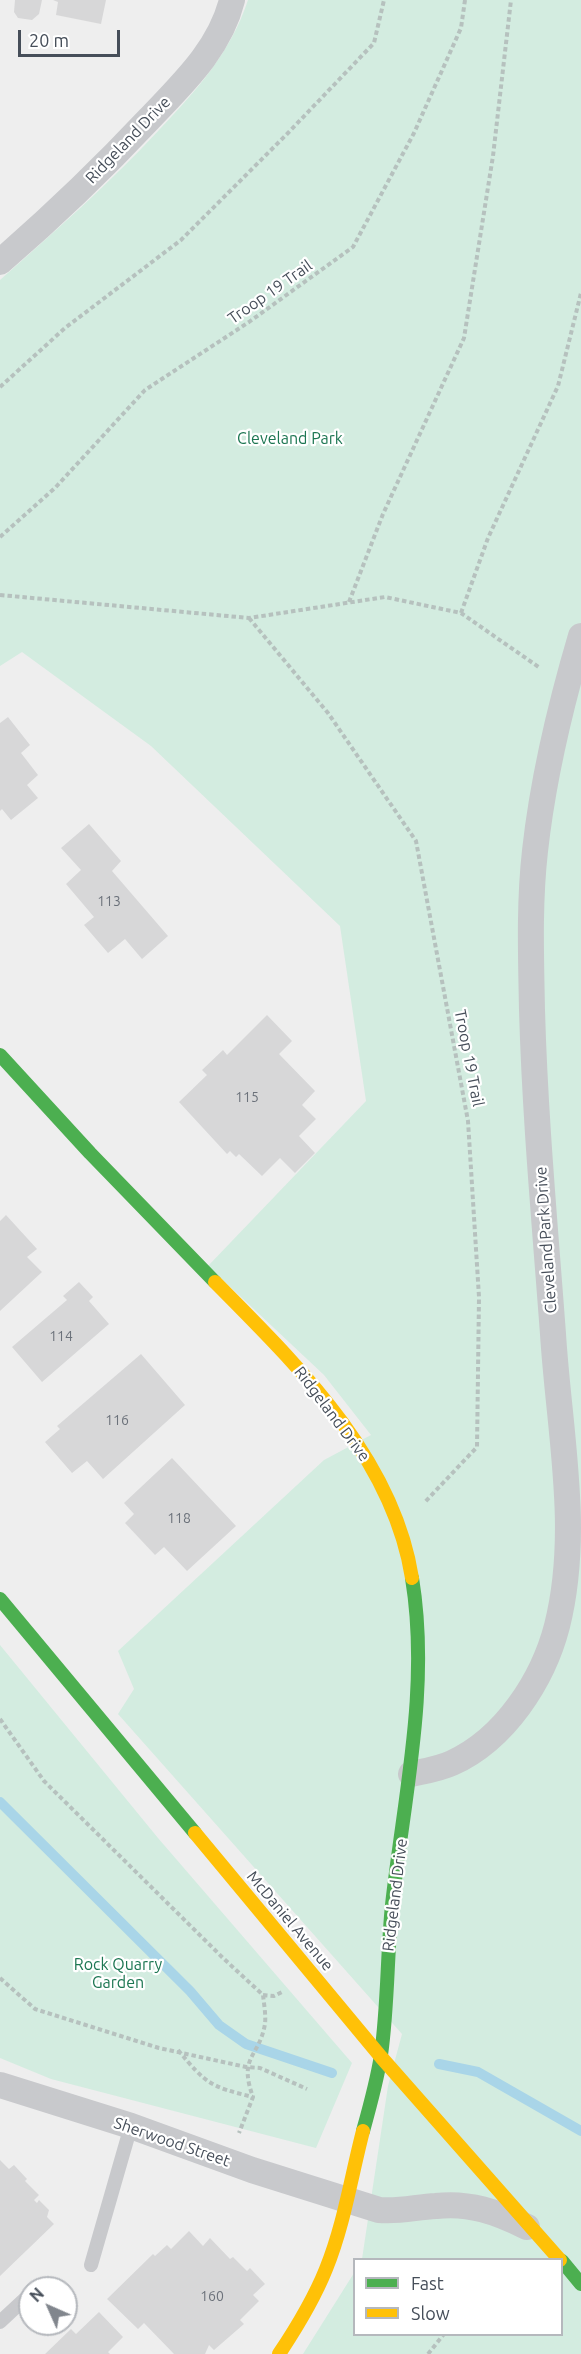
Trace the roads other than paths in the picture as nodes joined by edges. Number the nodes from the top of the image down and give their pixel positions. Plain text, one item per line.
1 (232, 0) edge
2 (0, 262) edge
3 (581, 636) edge
4 (0, 1055) edge
5 (0, 1599) edge
6 (411, 1774) junction
7 (381, 2057) junction
8 (0, 2085) edge
9 (131, 2126) junction
10 (345, 2199) junction
11 (535, 2230) junction
12 (559, 2258) edge
13 (563, 2262) edge
14 (91, 2265) dead end
15 (581, 2284) edge
16 (18, 2305) edge
17 (0, 2322) edge
18 (279, 2354) edge

1 - 2 street, Ridgeland Drive
3 - 6 street, Cleveland Park Drive
4 - 6 street, Ridgeland Drive
5 - 7 street, McDaniel Avenue
6 - 7 street, Ridgeland Drive
7 - 10 street, Ridgeland Drive
7 - 11 street, McDaniel Avenue
8 - 9 street, Sherwood Street
9 - 10 street, Sherwood Street
9 - 14 lane
10 - 11 street
10 - 18 street, Ridgeland Drive
11 - 12 street, McDaniel Avenue
13 - 15 street, McDaniel Avenue
16 - 17 lane

